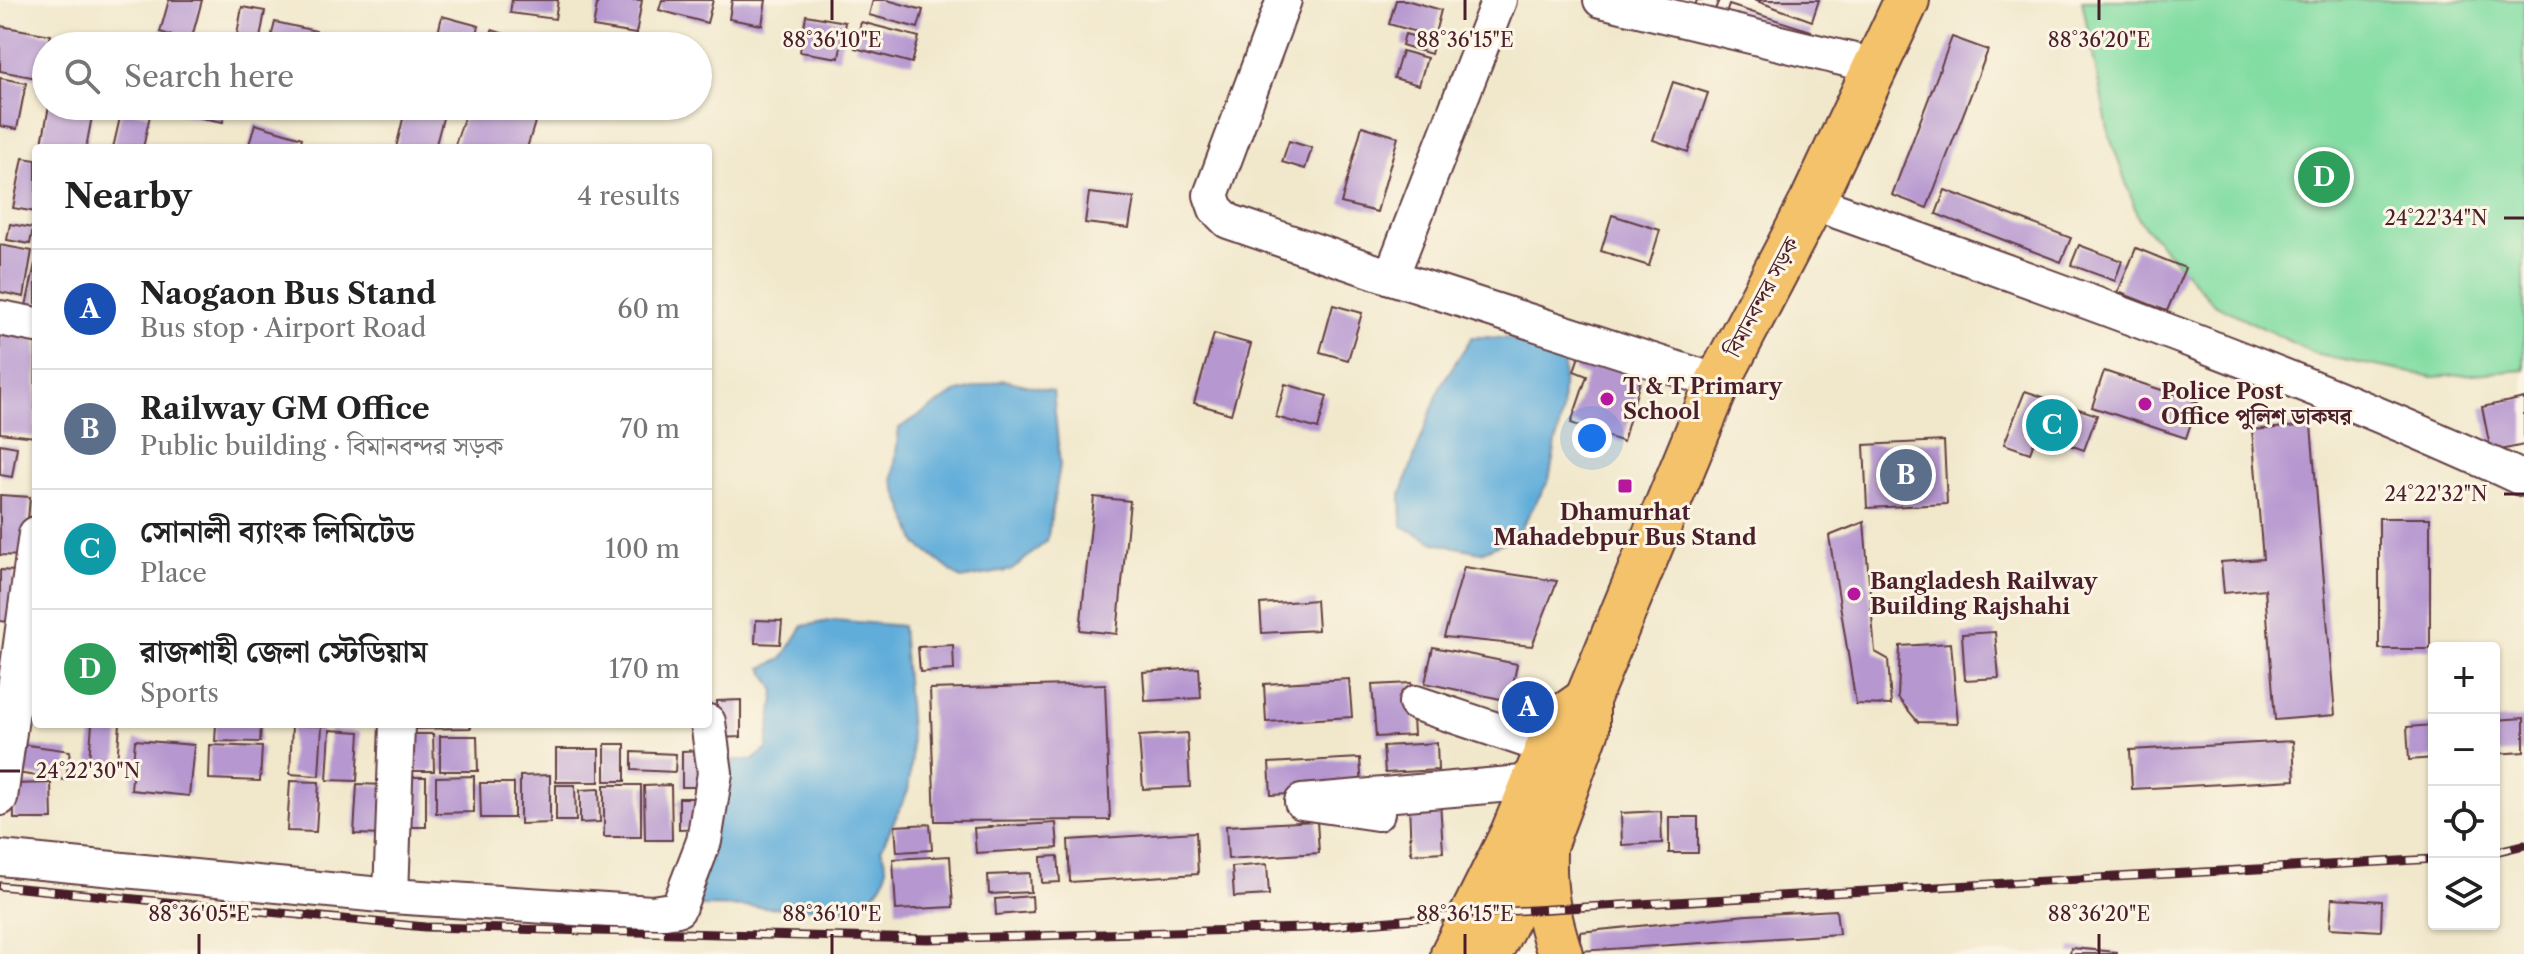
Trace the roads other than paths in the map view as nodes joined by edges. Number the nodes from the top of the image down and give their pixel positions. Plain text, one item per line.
1 (1284, 0) edge
2 (1499, 0) edge
3 (1601, 0) edge
4 (1907, 0) edge
5 (1875, 66) junction
6 (1812, 202) junction
7 (1391, 277) junction
8 (0, 318) edge
9 (32, 324) edge
10 (1718, 382) junction
11 (2524, 479) edge
12 (32, 563) edge
13 (1416, 703) dead end
14 (397, 728) edge
15 (709, 728) edge
16 (1556, 769) junction
17 (0, 798) edge
18 (1377, 813) dead end
19 (1544, 846) junction
20 (0, 858) edge
21 (391, 896) junction
22 (1453, 954) edge
23 (1489, 954) edge
24 (1560, 954) edge

1 - 7 street
2 - 7 street
3 - 5 street
4 - 5 main road, বিমানবন্দর সড়ক
5 - 6 main road, বিমানবন্দর সড়ক
6 - 10 main road, বিমানবন্দর সড়ক
6 - 11 street
7 - 10 street
8 - 9 street
10 - 16 main road, বিমানবন্দর সড়ক
12 - 17 street
13 - 16 street
14 - 21 street
15 - 21 street
16 - 18 street
16 - 19 main road
16 - 22 main road
19 - 23 main road
19 - 24 main road
20 - 21 street

